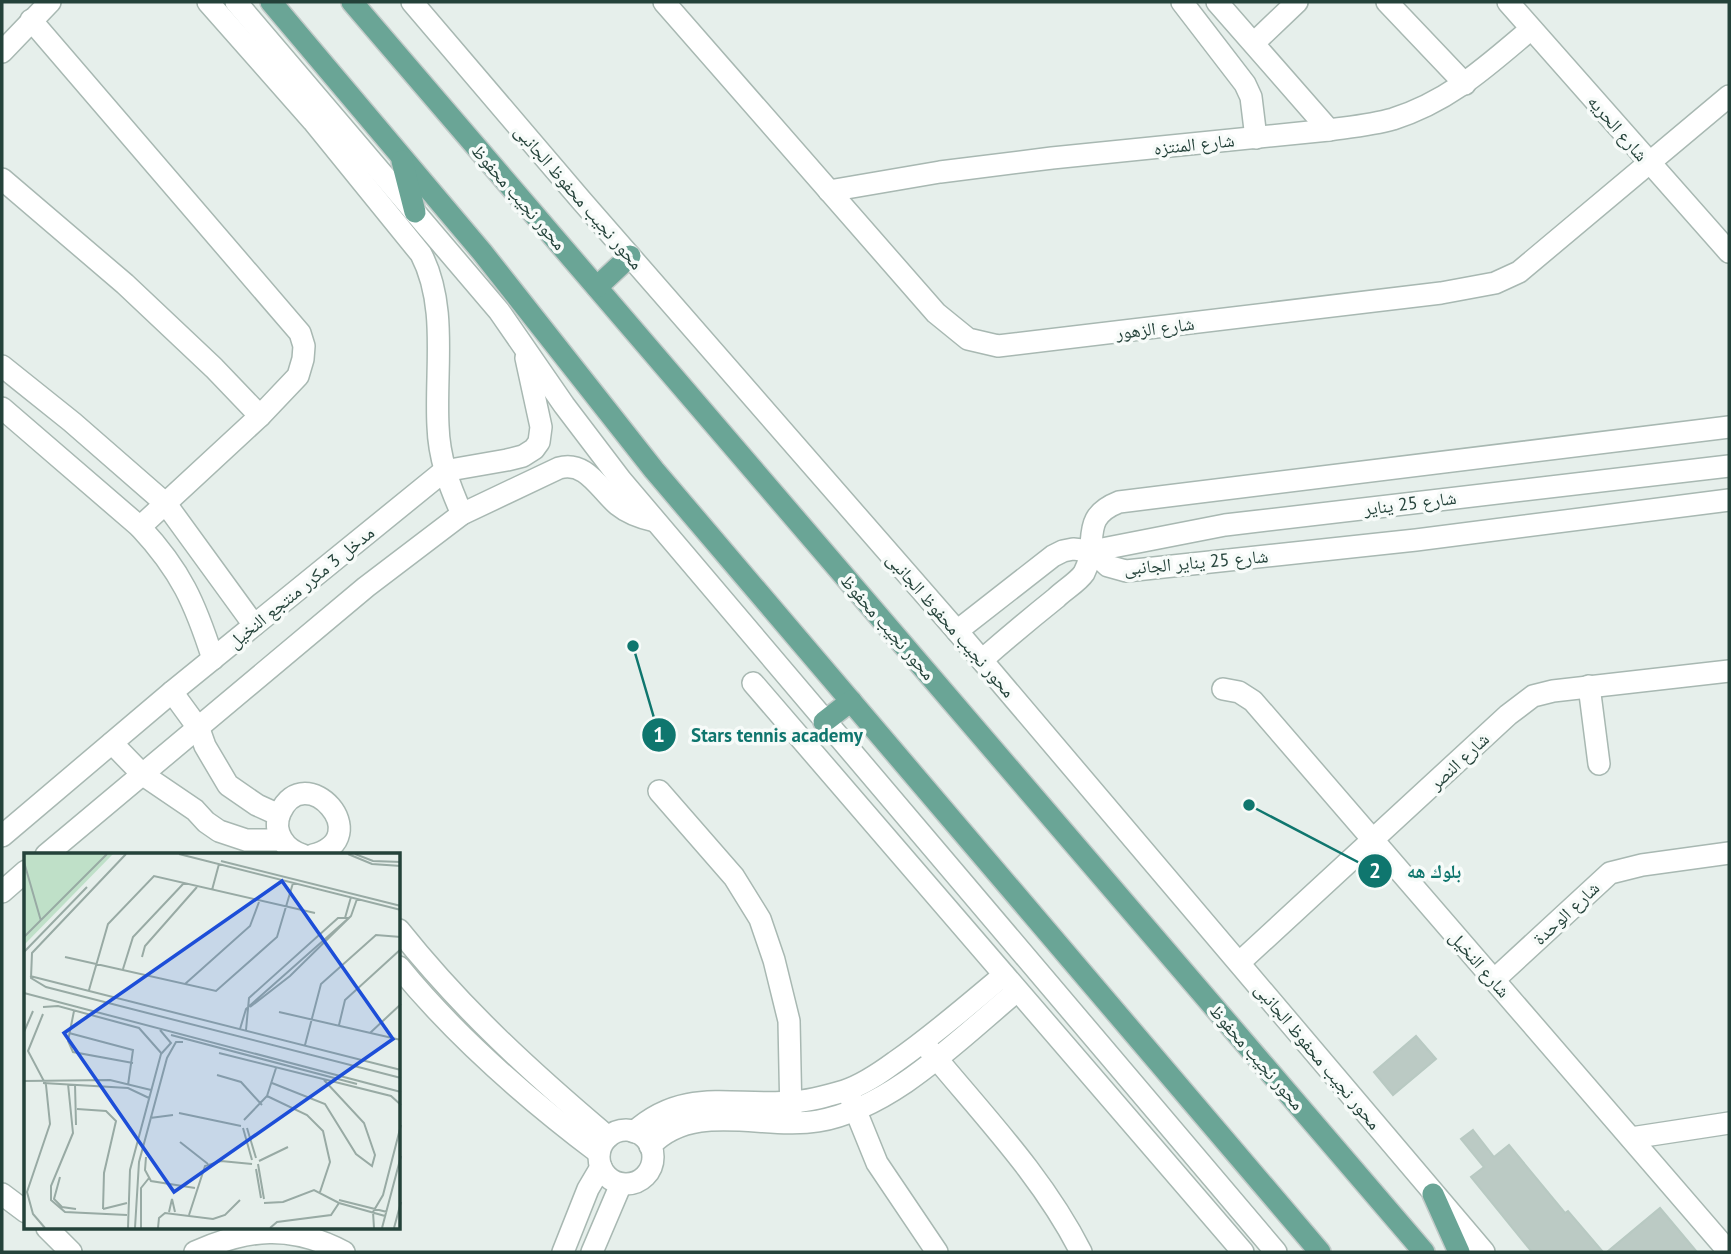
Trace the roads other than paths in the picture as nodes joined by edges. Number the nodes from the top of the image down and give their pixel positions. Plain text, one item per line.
1 (50, 2) edge
2 (208, 2) edge
3 (236, 2) edge
4 (271, 2) edge
5 (352, 2) edge
6 (412, 2) edge
7 (664, 2) edge
8 (1182, 2) edge
9 (1217, 2) edge
10 (1297, 2) edge
11 (1387, 2) edge
12 (1508, 2) edge
13 (31, 20) junction
14 (1531, 29) junction
15 (1254, 43) junction
16 (2, 52) edge
17 (1465, 84) junction
18 (1729, 96) edge
19 (1329, 130) junction
20 (1256, 138) junction
21 (401, 156) junction
22 (1649, 164) junction
23 (2, 179) edge
24 (829, 191) junction
25 (415, 212) junction
26 (1729, 252) edge
27 (630, 256) junction
28 (597, 287) junction
29 (522, 342) junction
30 (2, 366) edge
31 (2, 408) edge
32 (260, 416) junction
33 (1729, 427) edge
34 (1600, 442) junction
35 (1729, 466) edge
36 (444, 471) junction
37 (1605, 479) junction
38 (1534, 488) junction
39 (1729, 500) edge
40 (1411, 502) junction
41 (166, 504) junction
42 (462, 514) junction
43 (657, 521) junction
44 (1540, 522) junction
45 (140, 527) junction
46 (1416, 540) junction
47 (1092, 551) junction
48 (254, 625) junction
49 (957, 631) junction
50 (214, 659) junction
51 (982, 660) junction
52 (1729, 671) edge
53 (753, 682) dead end
54 (1589, 686) junction
55 (1223, 689) dead end
56 (172, 692) junction
57 (851, 701) junction
58 (824, 722) junction
59 (199, 729) junction
60 (112, 743) junction
61 (1599, 764) dead end
62 (142, 774) junction
63 (659, 791) dead end
64 (279, 816) junction
65 (2, 836) edge
66 (281, 840) junction
67 (1373, 841) junction
68 (341, 847) edge
69 (48, 853) edge
70 (299, 853) edge
71 (319, 853) edge
72 (1729, 853) edge
73 (24, 873) edge
74 (2, 892) edge
75 (401, 933) edge
76 (1240, 962) junction
77 (401, 969) edge
78 (1494, 979) junction
79 (1010, 983) junction
80 (930, 1050) junction
81 (848, 1090) junction
82 (855, 1112) junction
83 (791, 1113) junction
84 (1729, 1123) edge
85 (634, 1132) junction
86 (1631, 1138) junction
87 (650, 1146) junction
88 (603, 1152) junction
89 (621, 1184) junction
90 (2, 1194) edge
91 (1433, 1194) junction
92 (24, 1210) edge
93 (1211, 1216) junction
94 (49, 1230) edge
95 (285, 1230) edge
96 (71, 1252) edge
97 (195, 1252) edge
98 (344, 1252) edge
99 (563, 1252) edge
100 (592, 1252) edge
101 (937, 1252) edge
102 (1081, 1252) edge
103 (1225, 1252) edge
104 (1243, 1252) edge
105 (1276, 1252) edge
106 (1320, 1252) edge
107 (1424, 1252) edge
108 (1459, 1252) edge
109 (1484, 1252) edge
110 (1729, 1252) edge

1 - 13 street
2 - 36 street
3 - 25 street
4 - 21 main road
5 - 28 main road, محور نجيب محفوظ
6 - 27 street, محور نجيب محفوظ الجانبى
7 - 24 street, شارع الزهور
8 - 20 street
9 - 15 street
10 - 15 street
11 - 17 street
12 - 14 street, شارع الحريه
13 - 16 street
13 - 32 street
14 - 17 street, شارع المنتزه
14 - 22 street, شارع الحريه
15 - 19 street
17 - 19 street, شارع المنتزه
18 - 22 street, شارع الزهور
19 - 20 street, شارع المنتزه
20 - 24 street, شارع المنتزه
21 - 25 main road
21 - 57 main road
22 - 24 street, شارع الزهور
22 - 26 street, شارع الحريه
23 - 32 street
25 - 29 street
27 - 28 main road
27 - 49 street, محور نجيب محفوظ الجانبى
28 - 107 main road, محور نجيب محفوظ
29 - 36 street, مدخل 3 مكرر منتجع النخيل
29 - 43 street
30 - 41 street
31 - 45 street
32 - 41 street
33 - 34 street
34 - 37 street
34 - 47 street
35 - 37 street, شارع 25 يناير
36 - 42 street
36 - 48 street, مدخل 3 مكرر منتجع النخيل
37 - 38 street, شارع 25 يناير
38 - 40 street, شارع 25 يناير
38 - 44 street
39 - 44 street, شارع 25 يناير الجانبى
40 - 46 street
40 - 47 street, شارع 25 يناير
41 - 45 street
41 - 48 street
42 - 43 street
42 - 59 street
43 - 58 street
44 - 46 street, شارع 25 يناير الجانبى
45 - 50 street
46 - 47 street, شارع 25 يناير الجانبى
47 - 49 street, شارع 25 يناير
47 - 51 street
48 - 50 street, مدخل 3 مكرر منتجع النخيل
49 - 51 street, محور نجيب محفوظ الجانبى
50 - 56 street, مدخل 3 مكرر منتجع النخيل
51 - 76 street, محور نجيب محفوظ الجانبى
52 - 54 street, شارع النصر
53 - 79 street
54 - 61 street
54 - 67 street, شارع النصر
55 - 67 street, شارع النخيل
56 - 59 street
56 - 60 street, مدخل 3 مكرر منتجع النخيل
57 - 58 main road
57 - 106 main road
58 - 105 street
59 - 62 street
59 - 64 street
60 - 62 street
60 - 65 street, مدخل 3 مكرر منتجع النخيل
62 - 66 street
62 - 69 street
63 - 83 street
64 - 66 street
64 - 68 street
66 - 70 street
67 - 76 street, شارع النصر
67 - 78 street, شارع النخيل
68 - 71 street
72 - 78 street, شارع الوحدة
73 - 74 street
75 - 88 street
76 - 91 street, محور نجيب محفوظ الجانبى
77 - 88 street
78 - 86 street, شارع النخيل
79 - 80 street
79 - 93 street
80 - 81 street
80 - 82 street
80 - 102 street
81 - 82 street
81 - 83 street
82 - 83 street
82 - 101 street
83 - 85 street
83 - 87 street
84 - 86 street
85 - 87 street
85 - 88 street
86 - 110 street, شارع النخيل
87 - 89 street
88 - 89 street
88 - 99 street
89 - 100 street
90 - 92 street
91 - 108 main road
91 - 109 street, محور نجيب محفوظ الجانبى
93 - 103 street
93 - 104 street
94 - 96 street
95 - 97 street
95 - 98 street

